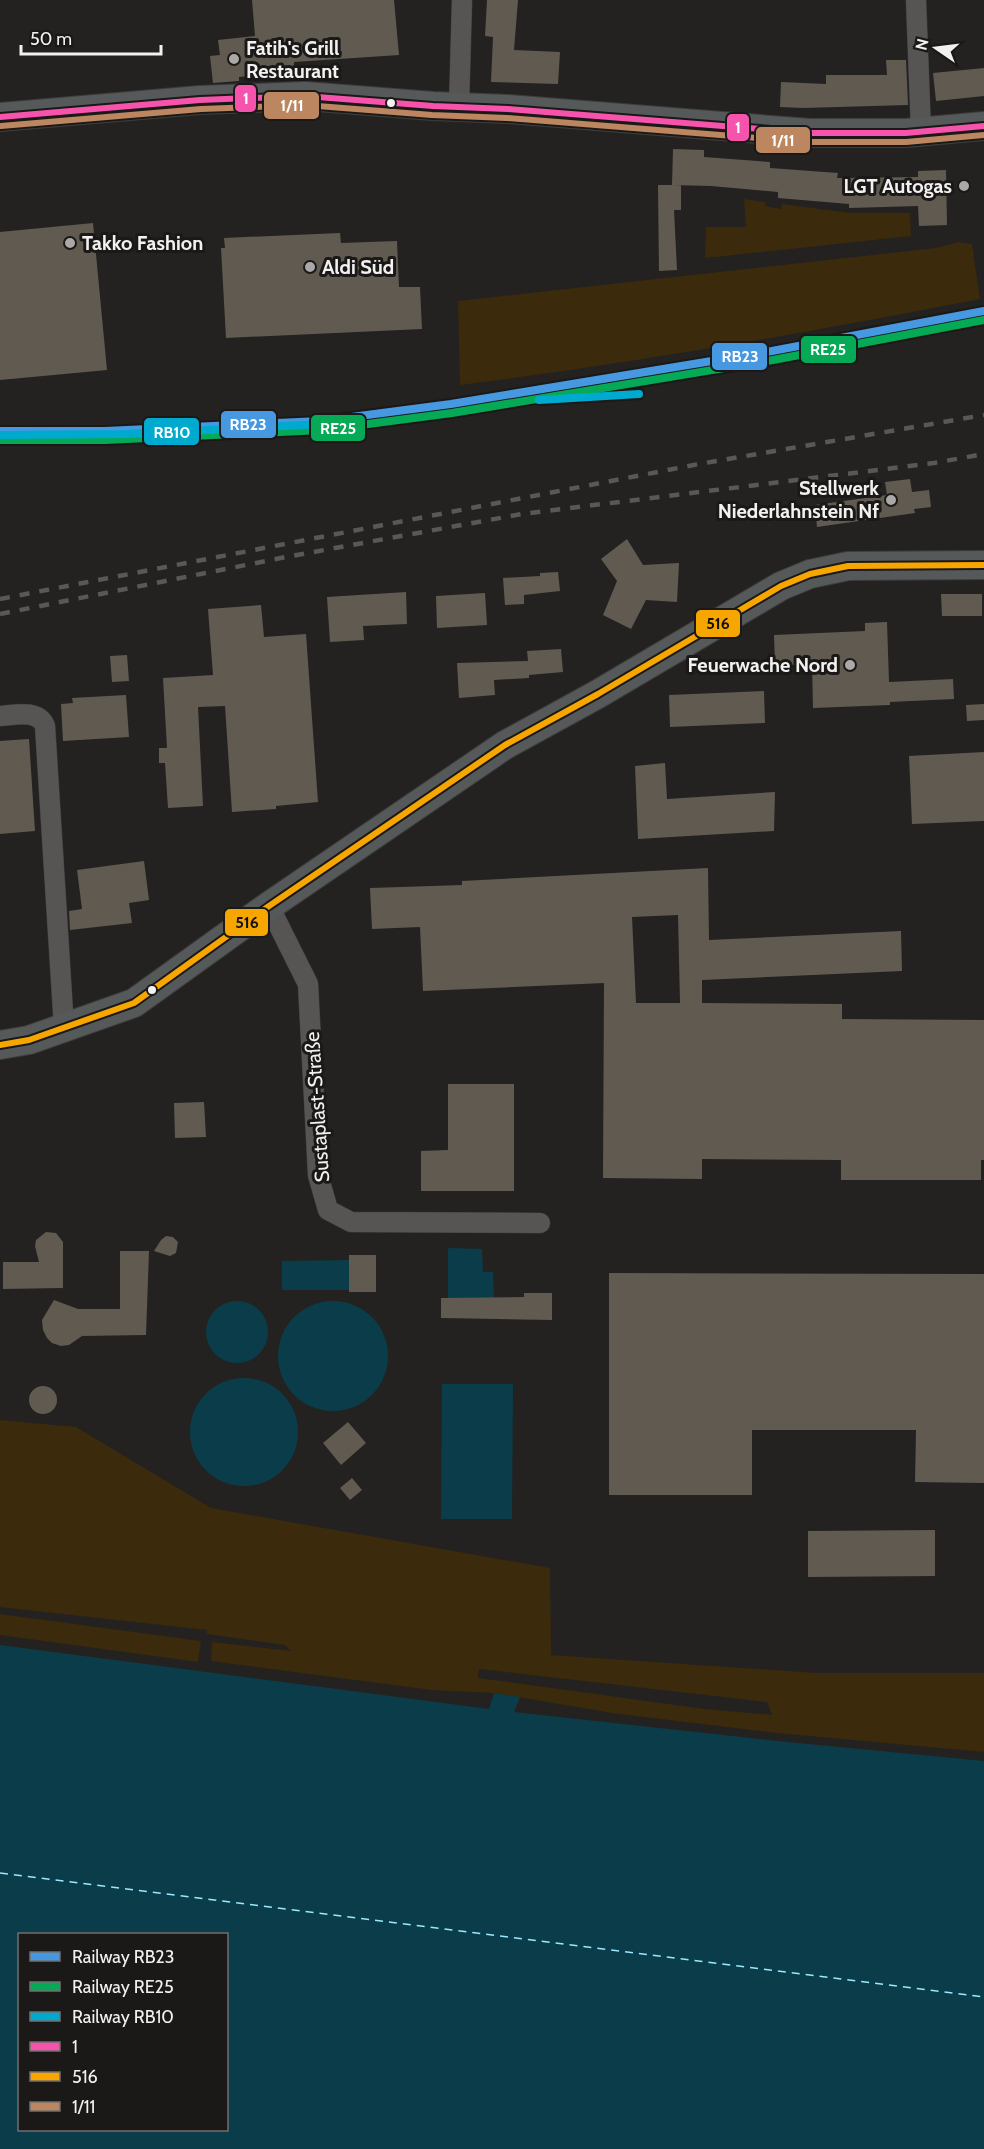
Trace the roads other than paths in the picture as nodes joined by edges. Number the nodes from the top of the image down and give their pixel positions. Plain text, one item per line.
1 (462, 0) edge
2 (916, 0) edge
3 (459, 107) junction
4 (0, 117) edge
5 (984, 126) edge
6 (921, 131) junction
7 (984, 565) edge
8 (0, 716) edge
9 (269, 906) junction
10 (64, 1028) junction
11 (0, 1046) edge
12 (540, 1223) dead end

1 - 3 street
2 - 6 street
3 - 4 street
3 - 6 street
5 - 6 street
7 - 9 street
8 - 10 street
9 - 10 street
9 - 12 street, Sustaplast-Straße
10 - 11 street

